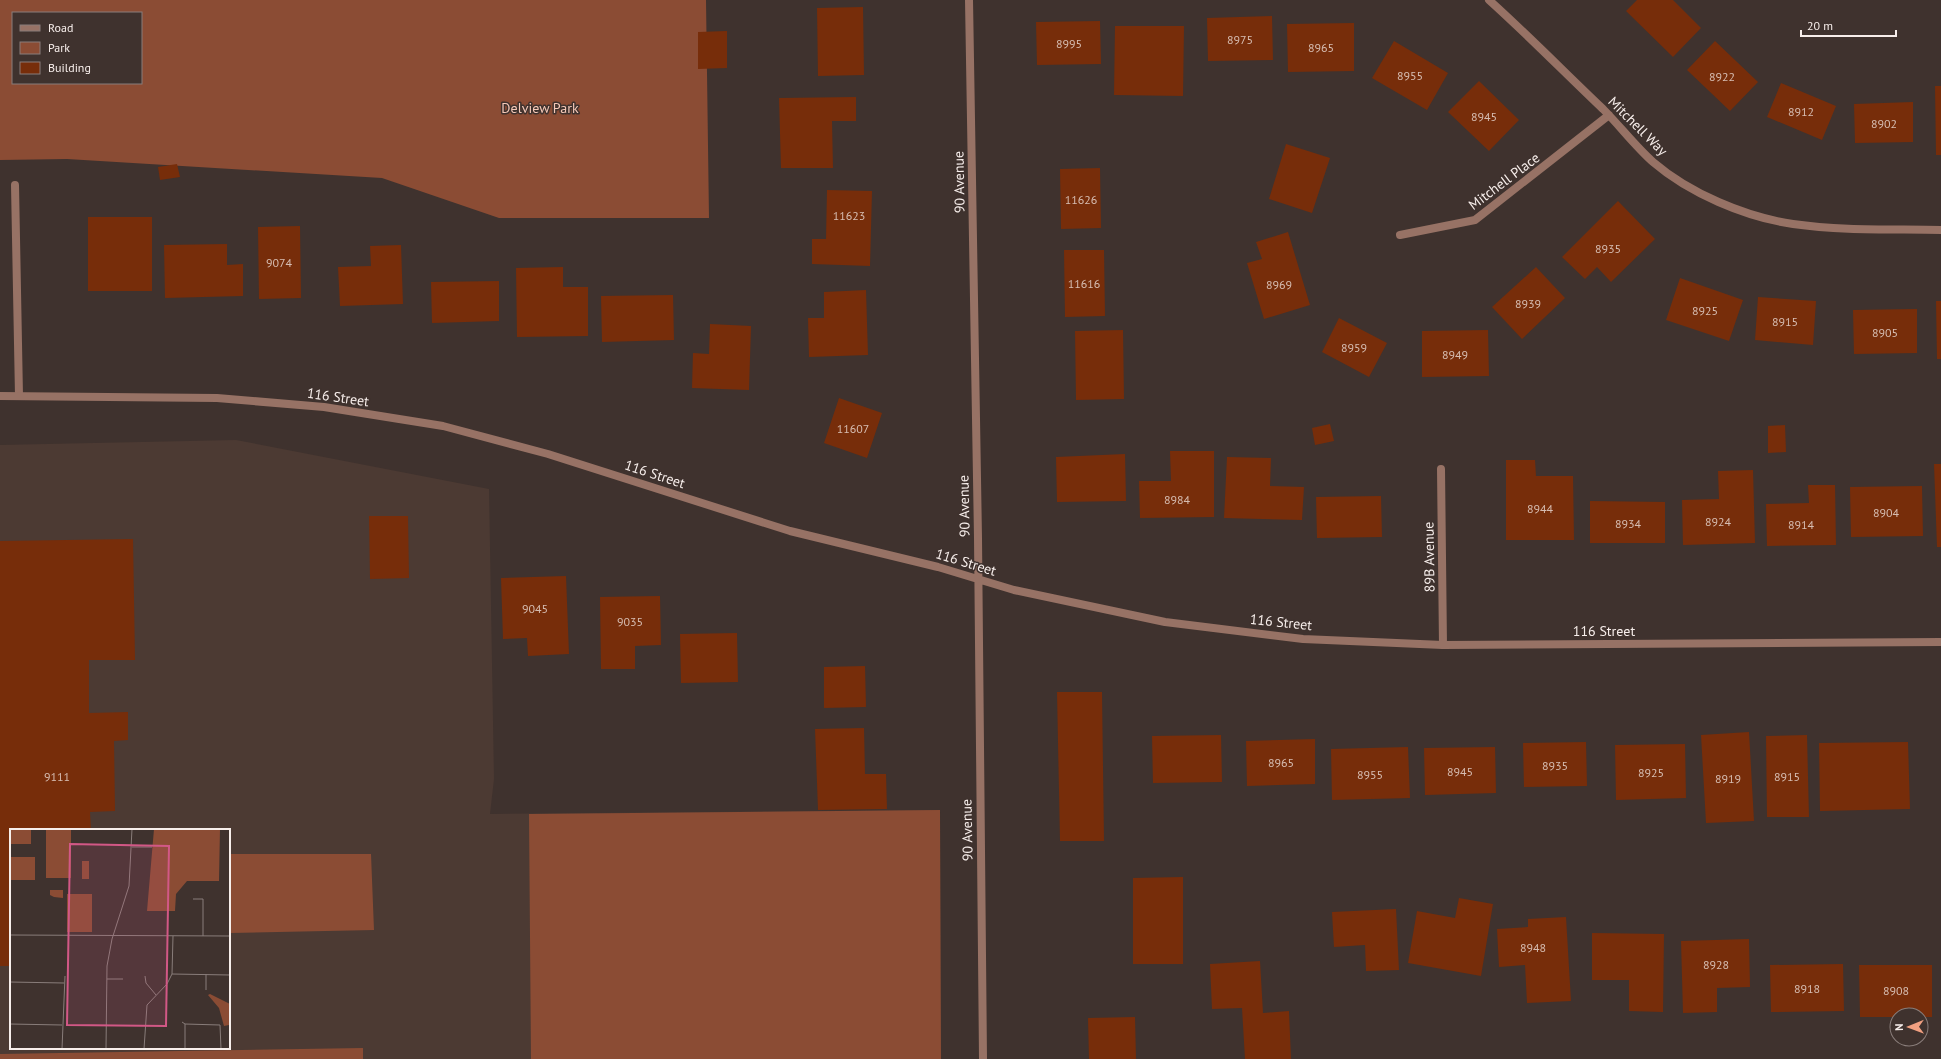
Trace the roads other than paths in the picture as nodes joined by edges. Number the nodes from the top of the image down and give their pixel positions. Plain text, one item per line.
1 (969, 0) edge
2 (1489, 0) edge
3 (1609, 115) junction
4 (15, 185) dead end
5 (1941, 230) edge
6 (1400, 235) dead end
7 (0, 396) edge
8 (19, 396) junction
9 (1441, 469) dead end
10 (977, 580) junction
11 (1941, 642) edge
12 (1443, 645) junction
13 (983, 1059) edge

1 - 10 street, 90 Avenue
2 - 3 street, Mitchell Way
3 - 5 street, Mitchell Way
3 - 6 street, Mitchell Place
4 - 8 street
7 - 8 street, 116 Street
8 - 10 street, 116 Street
9 - 12 street, 89B Avenue
10 - 12 street, 116 Street
10 - 13 street, 90 Avenue
11 - 12 street, 116 Street

